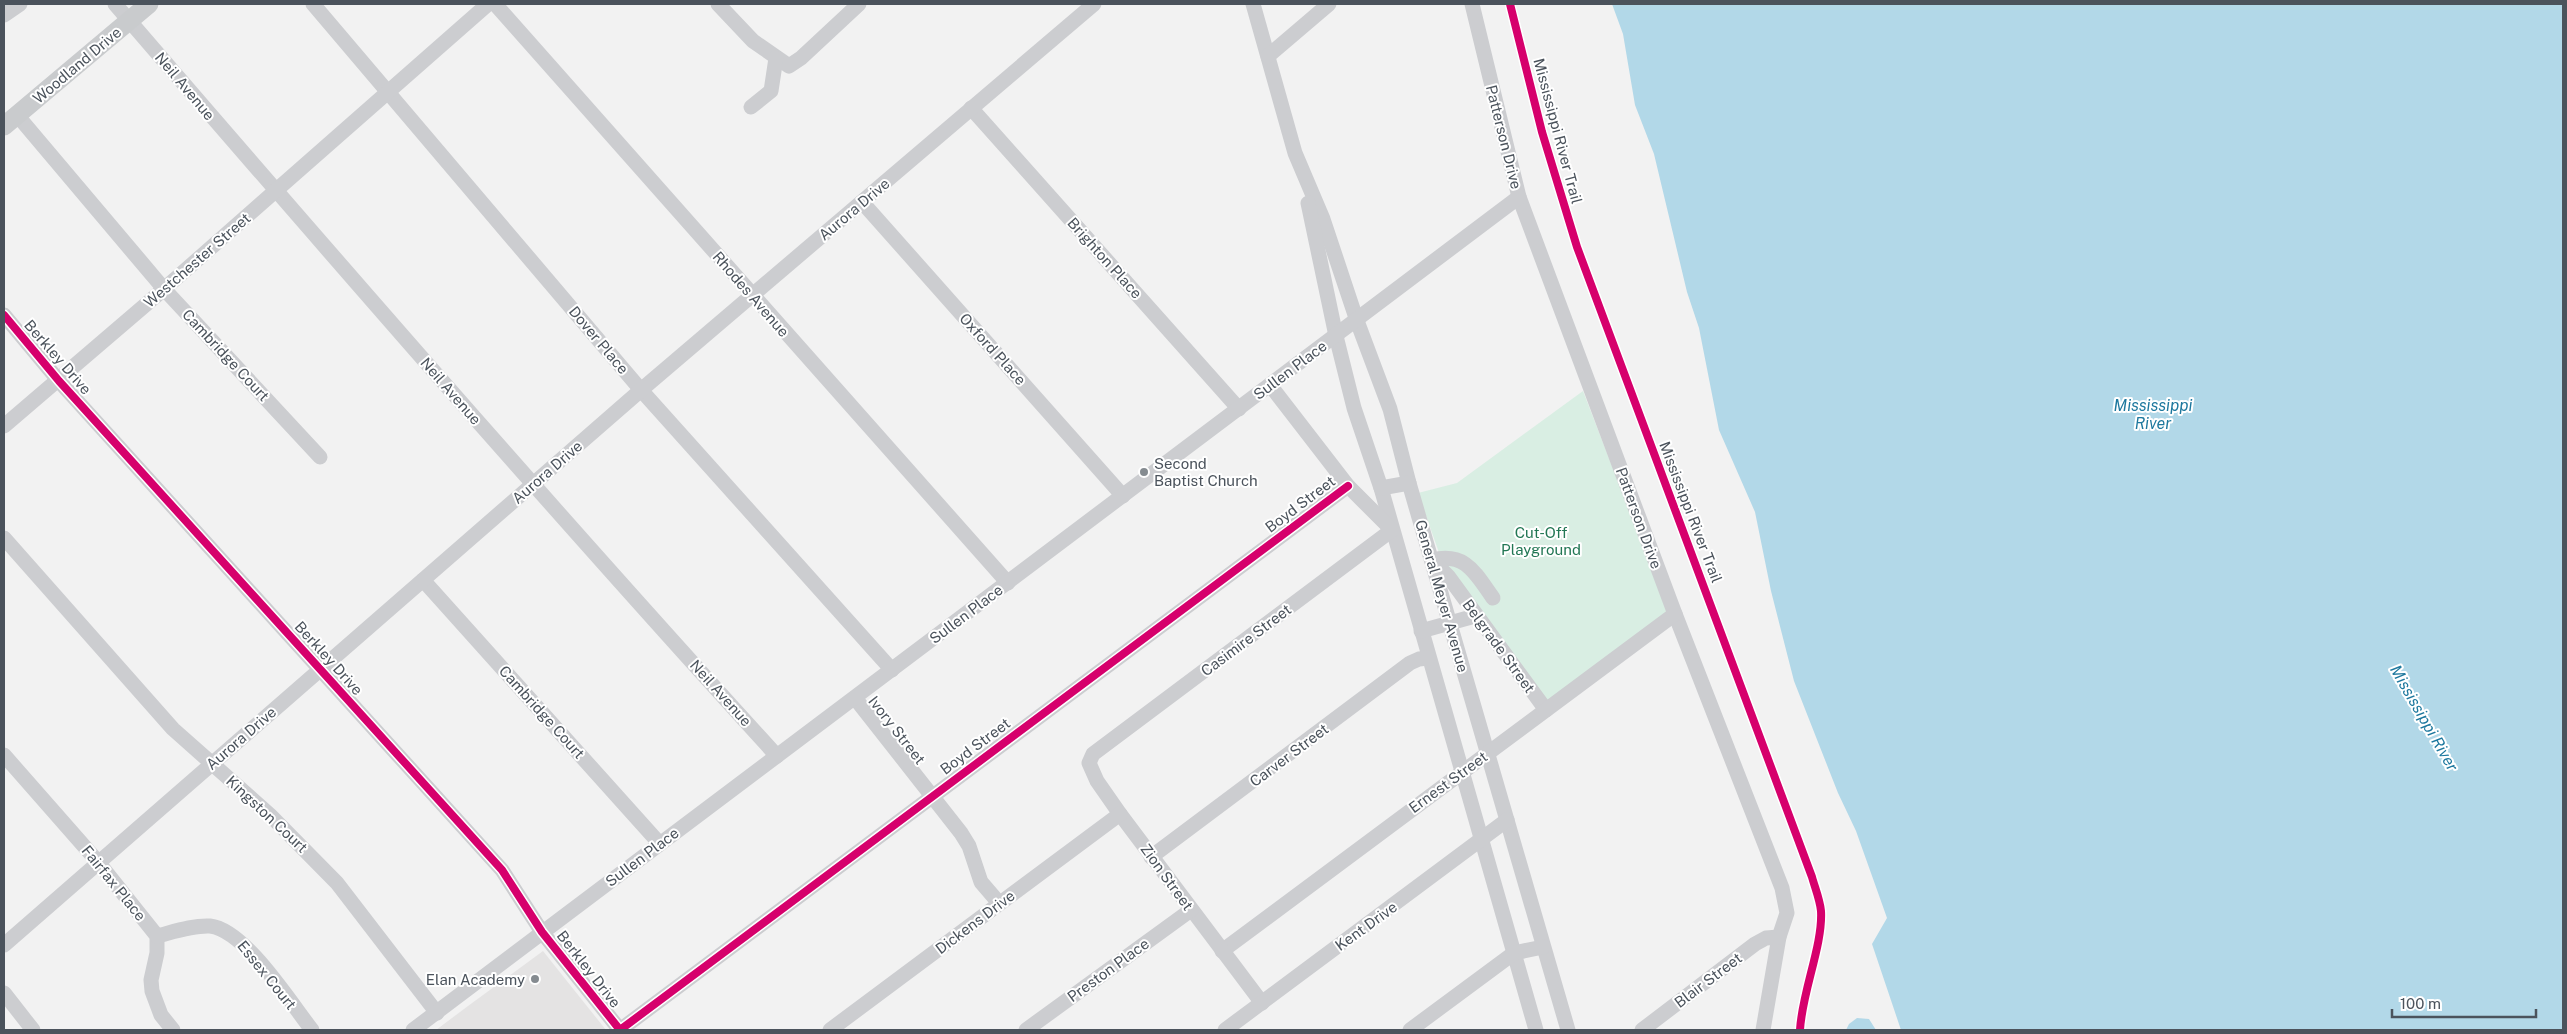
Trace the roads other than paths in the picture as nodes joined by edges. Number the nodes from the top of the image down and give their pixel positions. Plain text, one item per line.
1 (20, 4) edge
2 (115, 4) edge
3 (149, 4) edge
4 (313, 4) edge
5 (488, 4) edge
6 (496, 4) edge
7 (718, 4) edge
8 (859, 4) edge
9 (1254, 4) edge
10 (1329, 4) edge
11 (1472, 4) edge
12 (1083, 7) edge
13 (4, 15) edge
14 (130, 21) junction
15 (1268, 56) junction
16 (776, 58) junction
17 (388, 92) junction
18 (751, 107) dead end
19 (971, 108) junction
20 (10, 120) edge
21 (1300, 167) junction
22 (275, 191) junction
23 (1519, 197) junction
24 (862, 202) junction
25 (164, 289) junction
26 (752, 296) junction
27 (4, 315) edge
28 (1356, 321) junction
29 (1336, 336) junction
30 (59, 381) junction
31 (1270, 385) junction
32 (641, 390) junction
33 (1239, 409) junction
34 (4, 426) edge
35 (320, 457) dead end
36 (1409, 483) junction
37 (533, 484) junction
38 (1348, 486) junction
39 (1381, 488) junction
40 (1123, 496) junction
41 (1392, 530) junction
42 (4, 538) edge
43 (1432, 560) junction
44 (423, 580) junction
45 (1008, 583) junction
46 (1493, 598) dead end
47 (1674, 614) junction
48 (1475, 616) junction
49 (1451, 624) junction
50 (1422, 631) junction
51 (1428, 658) junction
52 (320, 668) junction
53 (892, 670) junction
54 (855, 698) junction
55 (1546, 710) junction
56 (1100, 749) joint
57 (4, 754) edge
58 (1487, 754) junction
59 (777, 756) junction
60 (212, 764) junction
61 (1463, 771) junction
62 (932, 796) junction
63 (1120, 814) junction
64 (1507, 820) junction
65 (1481, 841) junction
66 (660, 844) junction
67 (1152, 857) junction
68 (98, 862) junction
69 (999, 903) junction
70 (1191, 910) junction
71 (542, 932) junction
72 (157, 936) junction
73 (1779, 937) junction
74 (4, 945) edge
75 (1543, 946) junction
76 (1222, 951) junction
77 (1514, 953) junction
78 (4, 993) edge
79 (1262, 1004) junction
80 (437, 1013) junction
81 (33, 1030) edge
82 (173, 1030) edge
83 (312, 1030) edge
84 (413, 1030) edge
85 (620, 1030) edge
86 (830, 1030) edge
87 (1026, 1030) edge
88 (1225, 1030) edge
89 (1410, 1030) edge
90 (1536, 1030) edge
91 (1568, 1030) edge
92 (1642, 1030) edge
93 (1763, 1030) edge

1 - 13 street
2 - 14 street, Neil Avenue
3 - 14 main road, Woodland Drive
4 - 17 street, Dover Place
5 - 17 street, Westchester Street
6 - 26 street, Rhodes Avenue
7 - 16 street
8 - 16 street
9 - 15 street, General Meyer Avenue
10 - 15 street
11 - 23 street, Patterson Drive
12 - 19 street, Aurora Drive
14 - 20 main road, Woodland Drive
14 - 22 street, Neil Avenue
15 - 21 street, General Meyer Avenue
16 - 18 street
17 - 22 street, Westchester Street
17 - 32 street, Dover Place
19 - 24 street, Aurora Drive
19 - 33 street, Brighton Place
20 - 25 street, Cambridge Court
21 - 28 street, General Meyer Avenue
21 - 29 street, General Meyer Avenue
22 - 25 street, Westchester Street
22 - 37 street, Neil Avenue
23 - 28 street, Sullen Place
23 - 47 street, Patterson Drive
24 - 26 street, Aurora Drive
24 - 40 street, Oxford Place
25 - 30 street, Westchester Street
25 - 35 street, Cambridge Court
26 - 32 street, Aurora Drive
26 - 45 street, Rhodes Avenue
27 - 30 street, Berkley Drive
28 - 29 street, Sullen Place
28 - 36 street, General Meyer Avenue
29 - 31 street, Sullen Place
29 - 39 street, General Meyer Avenue
30 - 34 street, Westchester Street
30 - 52 street, Berkley Drive
31 - 33 street, Sullen Place
31 - 38 street
32 - 37 street, Aurora Drive
32 - 53 street, Dover Place
33 - 40 street, Sullen Place
36 - 39 street
36 - 43 street, General Meyer Avenue
37 - 44 street, Aurora Drive
37 - 59 street, Neil Avenue
38 - 41 street
38 - 62 street, Boyd Street
39 - 41 street, General Meyer Avenue
40 - 45 street, Sullen Place
41 - 50 street, General Meyer Avenue
41 - 56 street, Casimire Street
42 - 60 street, Kingston Court
43 - 46 street
43 - 48 street, Belgrade Street
43 - 49 street, General Meyer Avenue
44 - 52 street, Aurora Drive
44 - 66 street, Cambridge Court
45 - 53 street, Sullen Place
47 - 55 street, Ernest Street
47 - 73 street, Patterson Drive
48 - 49 street
48 - 55 street, Belgrade Street
49 - 50 street
49 - 58 street, General Meyer Avenue
50 - 51 street, General Meyer Avenue
51 - 61 street, General Meyer Avenue
51 - 67 street, Carver Street
52 - 60 street, Aurora Drive
52 - 71 street, Berkley Drive
53 - 54 street, Sullen Place
54 - 59 street, Sullen Place
54 - 62 street, Ivory Street
55 - 58 street, Ernest Street
56 - 63 street, Zion Street
57 - 68 street, Fairfax Place
58 - 61 street, Ernest Street
58 - 64 street, General Meyer Avenue
59 - 66 street, Sullen Place
60 - 68 street, Aurora Drive
60 - 80 street, Kingston Court
61 - 65 street, General Meyer Avenue
61 - 76 street, Ernest Street
62 - 69 street, Ivory Street
62 - 85 street, Boyd Street
63 - 67 street, Zion Street
63 - 69 street, Dickens Drive
64 - 65 street, Kent Drive
64 - 75 street, General Meyer Avenue
65 - 77 street, General Meyer Avenue
65 - 79 street, Kent Drive
66 - 71 street, Sullen Place
67 - 70 street, Zion Street
68 - 72 street, Fairfax Place
68 - 74 street, Aurora Drive
69 - 86 street, Dickens Drive
70 - 76 street, Zion Street
70 - 87 street, Preston Place
71 - 80 street, Sullen Place
71 - 85 street, Berkley Drive
72 - 82 street
72 - 83 street, Essex Court
73 - 92 street, Blair Street
73 - 93 street, Patterson Drive
75 - 77 street
75 - 91 street, General Meyer Avenue
76 - 79 street, Zion Street
77 - 89 street
77 - 90 street, General Meyer Avenue
78 - 81 street
79 - 88 street, Kent Drive
80 - 84 street, Sullen Place

